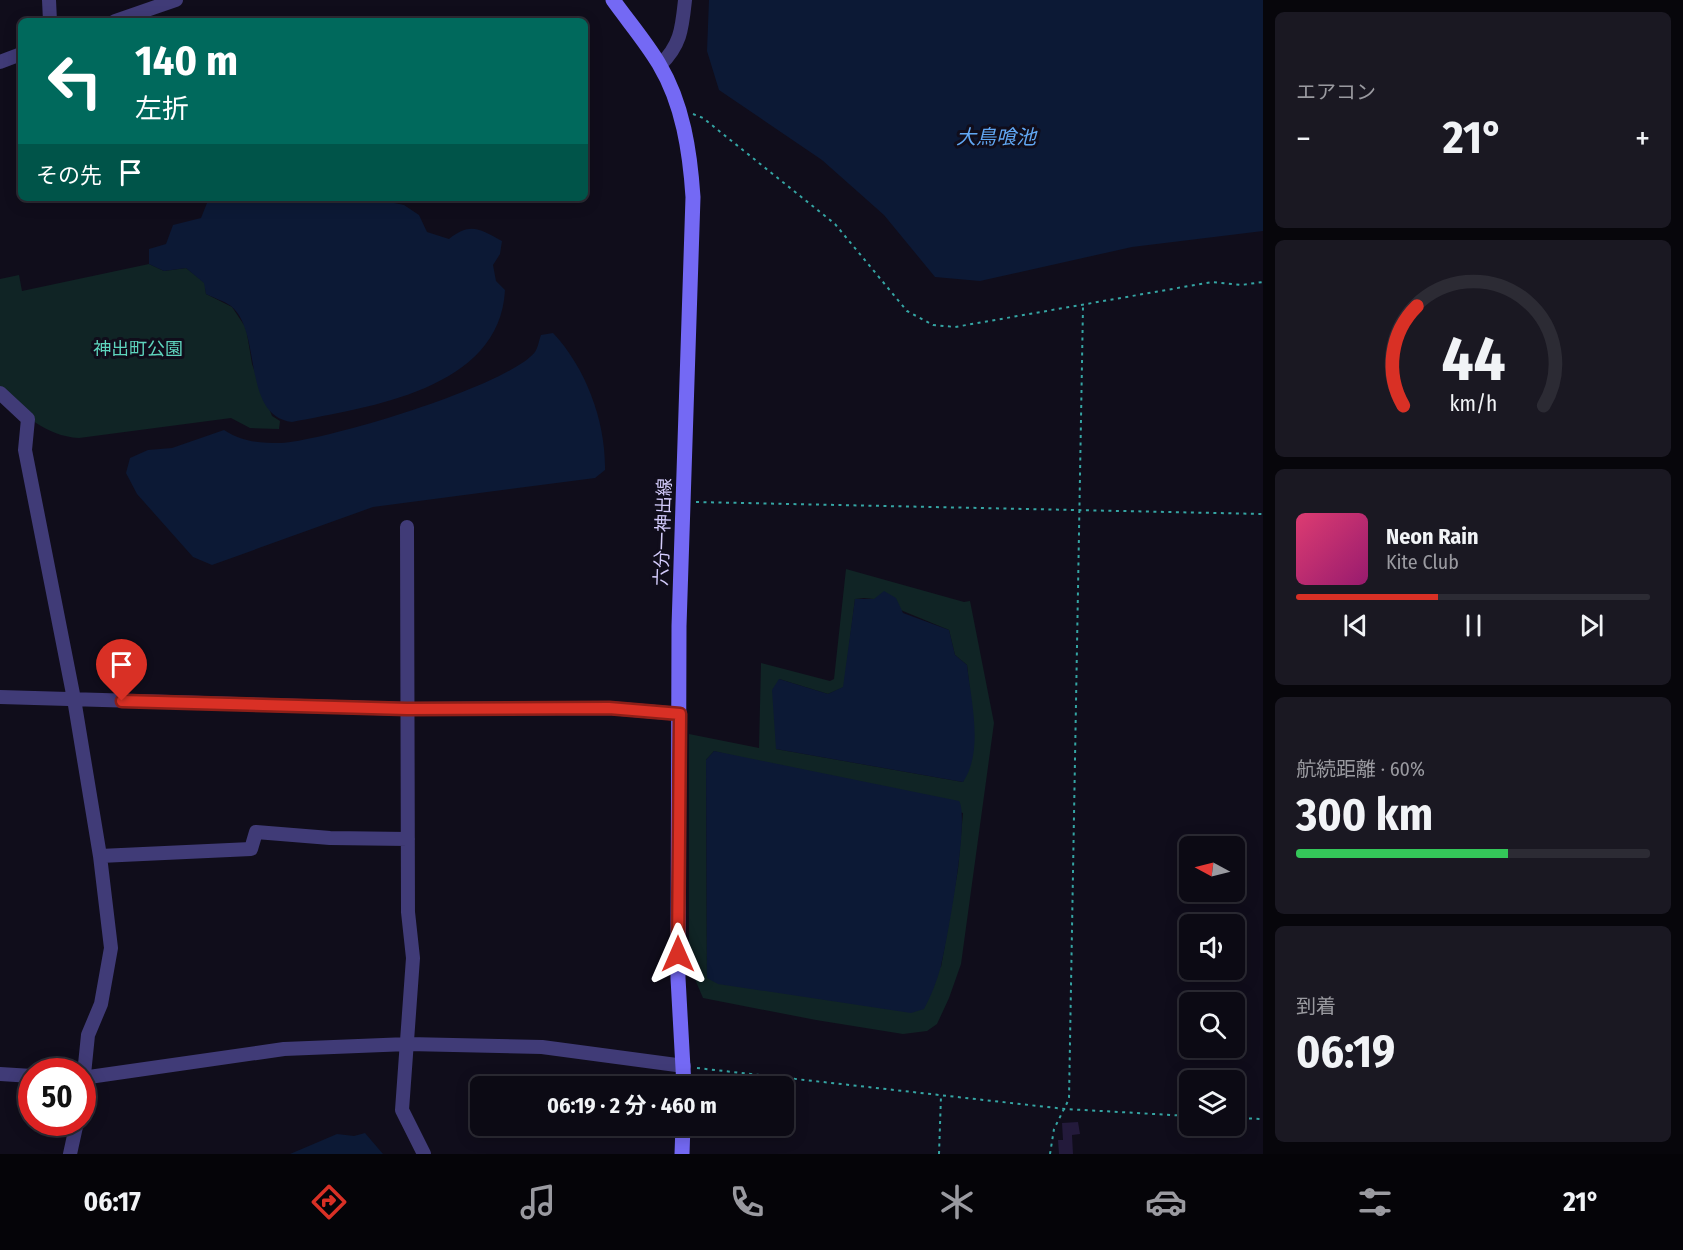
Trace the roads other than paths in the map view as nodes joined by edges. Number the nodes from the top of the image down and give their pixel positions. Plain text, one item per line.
1 (49, 0) edge
2 (176, 0) edge
3 (613, 0) edge
4 (685, 0) edge
5 (50, 18) edge
6 (124, 18) edge
7 (18, 55) edge
8 (0, 62) edge
9 (660, 65) junction
10 (0, 393) edge
11 (407, 527) dead end
12 (0, 698) edge
13 (74, 699) junction
14 (407, 709) junction
15 (680, 714) junction
16 (408, 839) junction
17 (100, 856) junction
18 (408, 1044) junction
19 (86, 1058) edge
20 (684, 1066) junction
21 (0, 1074) edge
22 (18, 1075) edge
23 (96, 1076) edge
24 (684, 1076) edge
25 (74, 1136) edge
26 (683, 1136) edge
27 (70, 1154) edge
28 (424, 1154) edge
29 (682, 1154) edge

1 - 5 street
2 - 6 street
3 - 9 main road, 六分一神出線
4 - 9 street
7 - 8 street
9 - 15 main road, 六分一神出線
10 - 13 street
11 - 14 street
12 - 13 street
13 - 14 street
13 - 17 street
14 - 15 street
14 - 16 street
15 - 20 main road, 六分一神出線
16 - 17 street
16 - 18 street
17 - 19 street
18 - 20 street
18 - 23 street
18 - 28 street
20 - 24 main road, 六分一神出線
21 - 22 street
25 - 27 street
26 - 29 main road

